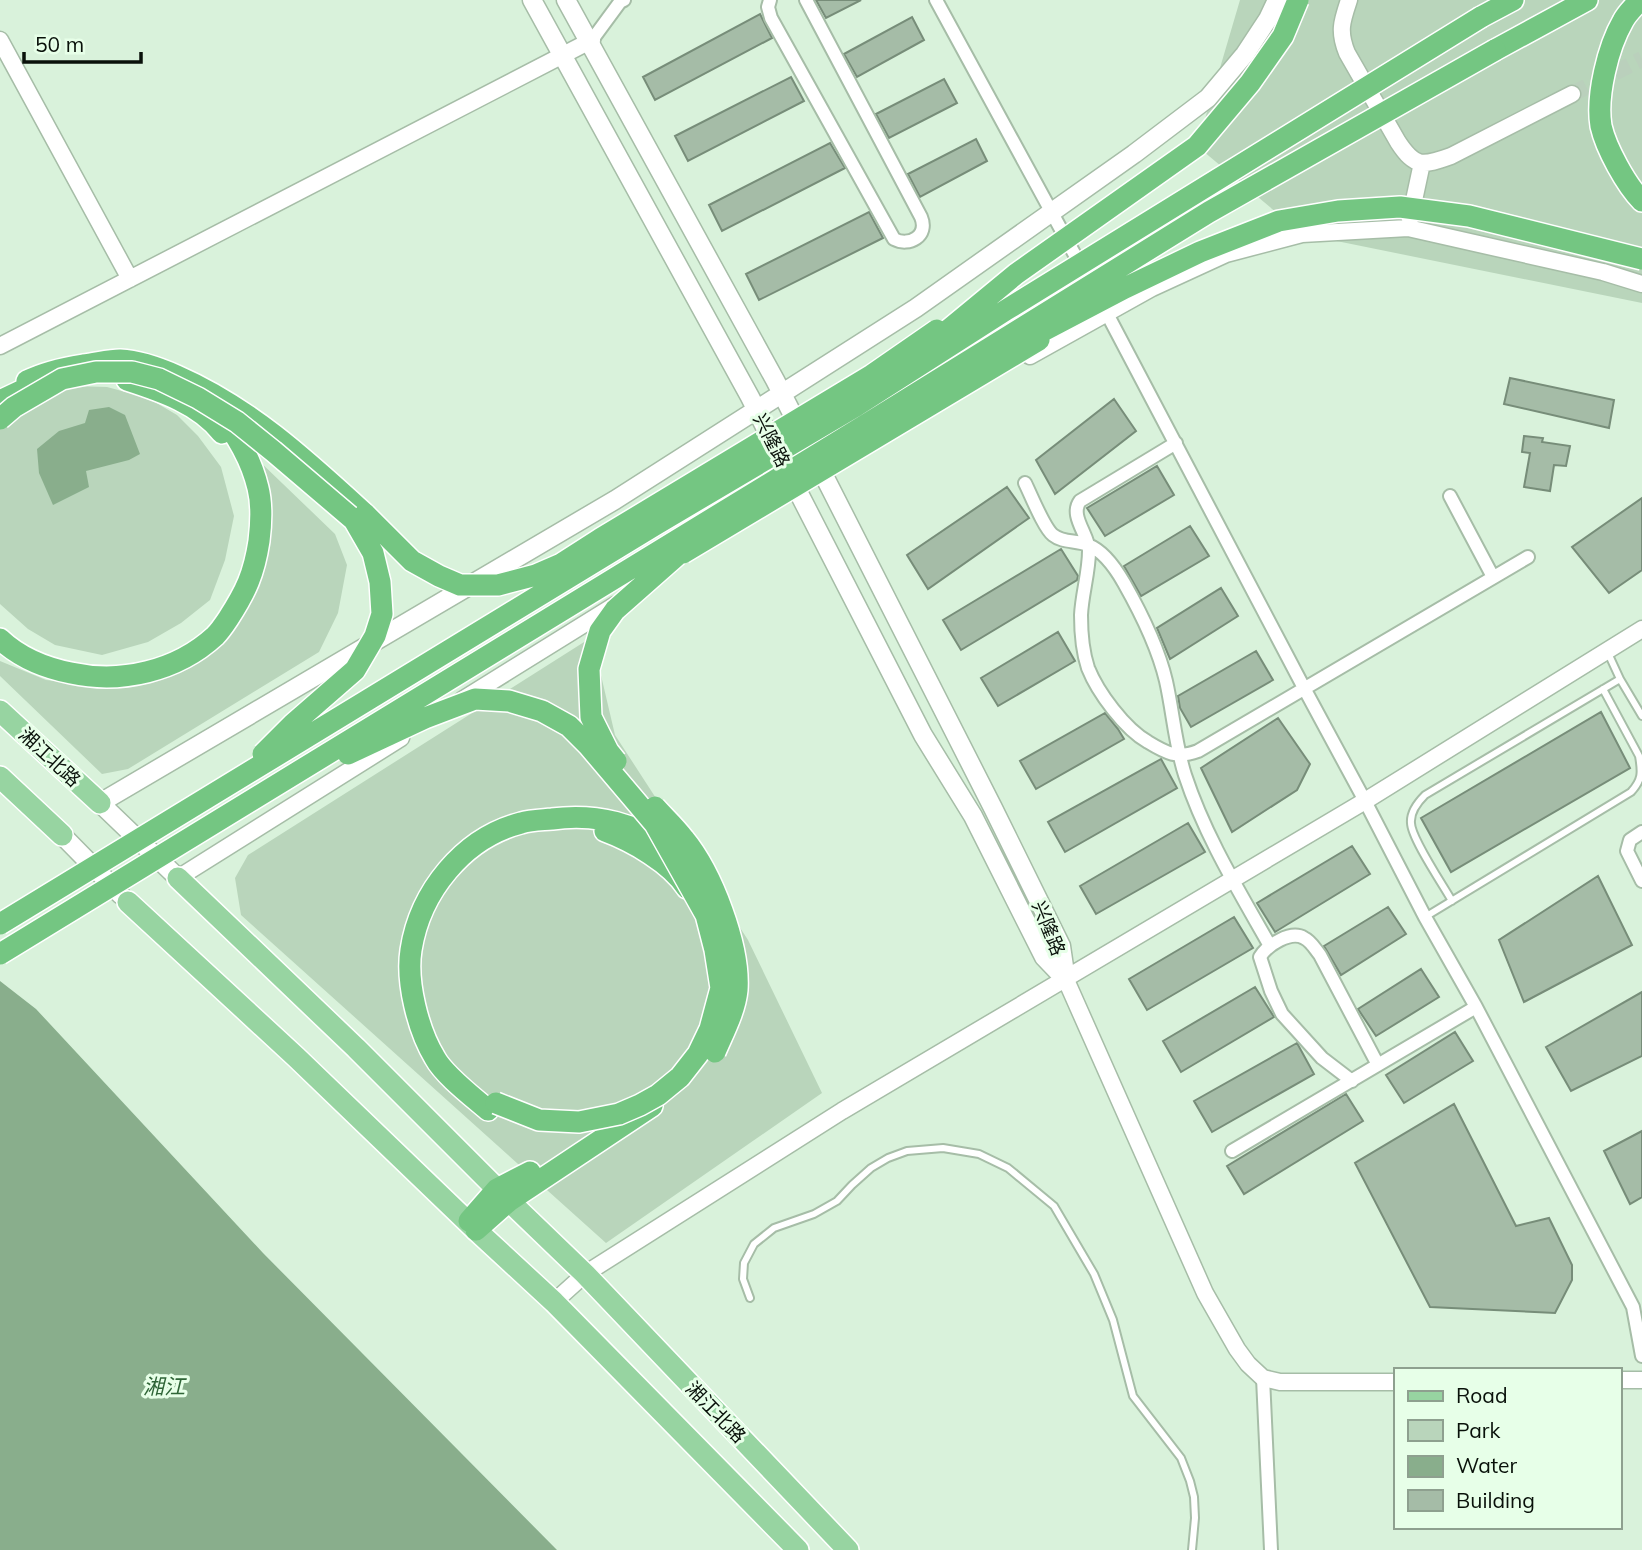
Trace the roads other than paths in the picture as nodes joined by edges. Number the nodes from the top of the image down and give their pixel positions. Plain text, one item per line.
1 (532, 0) edge
2 (566, 0) edge
3 (624, 0) edge
4 (770, 0) edge
5 (806, 0) edge
6 (936, 0) edge
7 (1277, 0) edge
8 (1298, 0) edge
9 (1349, 0) edge
10 (1513, 0) edge
11 (1587, 0) edge
12 (1640, 0) edge
13 (0, 40) edge
14 (590, 41) junction
15 (562, 55) junction
16 (1572, 94) tunnel mouth
17 (1422, 163) junction
18 (1642, 201) edge
19 (1051, 214) junction
20 (1408, 228) junction
21 (1642, 259) edge
22 (1016, 274) junction
23 (130, 279) junction
24 (1642, 284) edge
25 (1125, 288) junction
26 (1106, 312) junction
27 (0, 346) edge
28 (782, 394) junction
29 (0, 399) edge
30 (0, 409) edge
31 (757, 410) junction
32 (861, 415) junction
33 (0, 419) edge
34 (1176, 443) junction
35 (823, 475) junction
36 (1025, 484) dead end
37 (254, 490) junction
38 (798, 491) junction
39 (1450, 496) dead end
40 (741, 501) junction
41 (656, 525) junction
42 (1088, 545) junction
43 (1528, 557) dead end
44 (669, 562) junction
45 (561, 564) junction
46 (1493, 577) junction
47 (0, 626) edge
48 (1642, 629) edge
49 (0, 639) edge
50 (1607, 651) junction
51 (1620, 679) junction
52 (1304, 688) junction
53 (1603, 689) junction
54 (0, 711) edge
55 (1642, 716) edge
56 (1179, 755) junction
57 (0, 778) edge
58 (236, 780) junction
59 (269, 789) junction
60 (1366, 801) junction
61 (100, 803) junction
62 (1642, 832) edge
63 (62, 835) joint
64 (178, 878) junction
65 (1232, 880) junction
66 (1642, 881) edge
67 (1452, 901) junction
68 (128, 902) joint
69 (1424, 918) junction
70 (0, 924) edge
71 (1270, 946) junction
72 (0, 954) edge
73 (1066, 980) junction
74 (1476, 1007) junction
75 (1378, 1066) junction
76 (1352, 1081) junction
77 (661, 1094) junction
78 (1232, 1152) dead end
79 (503, 1195) junction
80 (472, 1226) junction
81 (585, 1274) junction
82 (750, 1298) dead end
83 (554, 1301) junction
84 (1642, 1356) edge
85 (1263, 1378) junction
86 (1621, 1380) edge
87 (1642, 1380) edge
88 (1394, 1382) edge
89 (798, 1550) edge
90 (848, 1550) edge
91 (1192, 1550) edge
92 (1271, 1550) edge

1 - 15 main road, 兴隆路
2 - 14 main road, 兴隆路
3 - 14 street
4 - 5 street
6 - 19 street
7 - 19 main road
8 - 22 highway, bridge
9 - 17 street
10 - 32 highway, bridge
11 - 32 highway, bridge
12 - 18 highway
13 - 23 street
14 - 15 street
14 - 28 main road, 兴隆路
15 - 23 street
15 - 31 main road, 兴隆路
16 - 17 street
17 - 20 street
19 - 26 street
19 - 28 main road
20 - 24 street
20 - 26 street
21 - 25 highway, bridge
22 - 32 highway, bridge
22 - 45 highway, bridge
23 - 27 street
25 - 32 highway, bridge
25 - 44 highway, bridge
26 - 34 street
26 - 35 street
28 - 31 main road
28 - 35 main road, 兴隆路
29 - 37 highway
29 - 45 highway, bridge
30 - 37 highway
31 - 38 main road, 兴隆路
31 - 61 main road
32 - 40 highway, bridge
32 - 41 highway, bridge
33 - 58 highway, bridge
34 - 42 street
34 - 52 street
35 - 38 street
35 - 73 main road, 兴隆路
36 - 42 street
37 - 47 highway
37 - 49 highway
38 - 64 street
38 - 73 main road, 兴隆路
39 - 46 street
40 - 44 highway, bridge
40 - 59 highway, bridge
41 - 45 highway, bridge
41 - 58 highway, bridge
42 - 56 street
42 - 56 street
43 - 46 street
44 - 77 highway, bridge
46 - 52 street
48 - 50 street
50 - 51 lane
50 - 60 street
51 - 53 lane
51 - 55 lane
52 - 56 street
52 - 60 street
53 - 67 lane
53 - 67 lane
54 - 61 main road, 湘江北路
56 - 65 street
57 - 63 main road
58 - 70 highway, bridge
59 - 72 highway, bridge
59 - 77 highway, bridge
60 - 65 street
60 - 69 street
61 - 64 main road
62 - 66 street
63 - 68 main road
64 - 79 main road, 湘江北路
65 - 71 street
65 - 73 street
67 - 69 lane
68 - 80 main road, 湘江北路
69 - 74 street
71 - 75 street
71 - 76 street
73 - 81 street
73 - 85 street
74 - 75 street
74 - 84 street
75 - 76 street
76 - 78 street
77 - 79 highway
79 - 80 highway
79 - 81 main road, 湘江北路
80 - 83 main road, 湘江北路
81 - 83 street
81 - 90 main road, 湘江北路
82 - 91 lane
83 - 89 main road, 湘江北路
85 - 88 street
85 - 92 street
86 - 87 street

